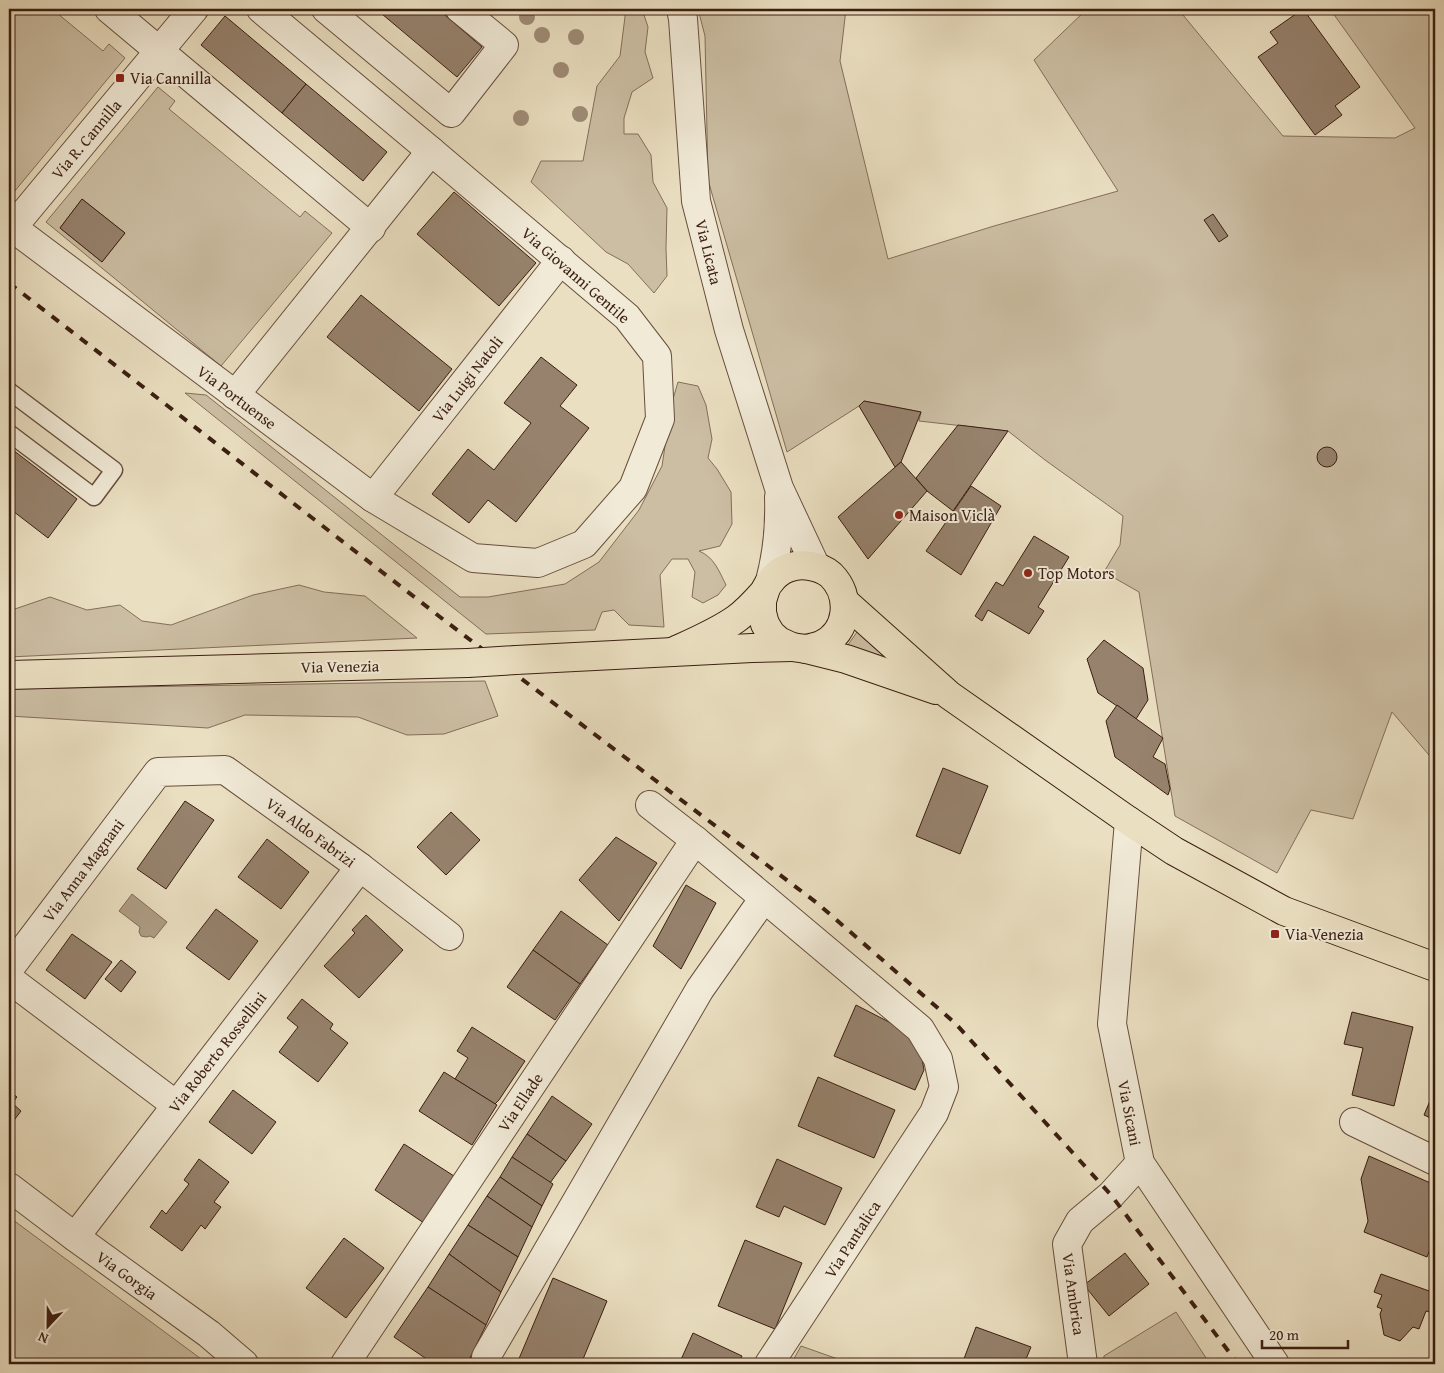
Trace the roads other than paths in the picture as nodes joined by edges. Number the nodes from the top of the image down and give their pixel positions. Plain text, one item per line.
1 (109, 9) edge
2 (194, 9) edge
3 (261, 9) edge
4 (326, 9) edge
5 (460, 9) edge
6 (681, 9) edge
7 (159, 51) junction
8 (432, 150) junction
9 (10, 226) edge
10 (371, 228) junction
11 (561, 260) junction
12 (9, 391) edge
13 (234, 395) junction
14 (9, 432) edge
15 (779, 488) junction
16 (373, 498) junction
17 (472, 558) joint
18 (816, 567) junction
19 (767, 586) junction
20 (846, 603) junction
21 (799, 648) junction
22 (672, 652) junction
23 (9, 675) edge
24 (949, 695) junction
25 (158, 772) joint
26 (650, 805) dead end
27 (1129, 821) junction
28 (695, 840) junction
29 (360, 867) junction
30 (764, 898) junction
31 (449, 936) dead end
32 (1435, 967) edge
33 (9, 968) edge
34 (9, 978) edge
35 (176, 1105) junction
36 (1354, 1122) dead end
37 (1435, 1161) edge
38 (1140, 1163) junction
39 (9, 1187) edge
40 (75, 1238) junction
41 (486, 1357) dead end
42 (244, 1364) edge
43 (345, 1364) edge
44 (769, 1364) edge
45 (1083, 1364) edge
46 (1275, 1364) edge

1 - 7 street
2 - 7 street, Via R. Cannilla
3 - 8 street, Via Giovanni Gentile
4 - 5 street
6 - 15 street, Via Licata
7 - 9 street, Via R. Cannilla
7 - 10 street
8 - 10 street
8 - 11 street, Via Giovanni Gentile
9 - 13 street, Via Portuense
10 - 13 street
11 - 16 street, Via Luigi Natoli
11 - 17 street, Via Giovanni Gentile
12 - 14 lane
13 - 16 street, Via Portuense
15 - 18 street
15 - 19 street
16 - 17 street, Via Portuense
18 - 19 main road
18 - 20 main road
19 - 21 main road
19 - 22 main road
20 - 21 main road
20 - 24 main road
21 - 22 main road, Via Venezia
21 - 24 main road
22 - 23 main road, Via Venezia, bridge
24 - 27 main road
25 - 29 street, Via Aldo Fabrizi
25 - 33 street, Via Anna Magnani
26 - 28 street, Via Pantalica
27 - 32 main road
27 - 38 street, Via Sicani
28 - 30 street, Via Pantalica
28 - 43 street, Via Ellade
29 - 31 street, Via Aldo Fabrizi
29 - 35 street, Via Roberto Rossellini
30 - 41 street
30 - 44 street, Via Pantalica
34 - 35 street
35 - 40 street, Via Roberto Rossellini
36 - 37 street
38 - 45 street, Via Ambrica
38 - 46 street, Via Sicani
39 - 40 street, Via Gorgia
40 - 42 street, Via Gorgia

